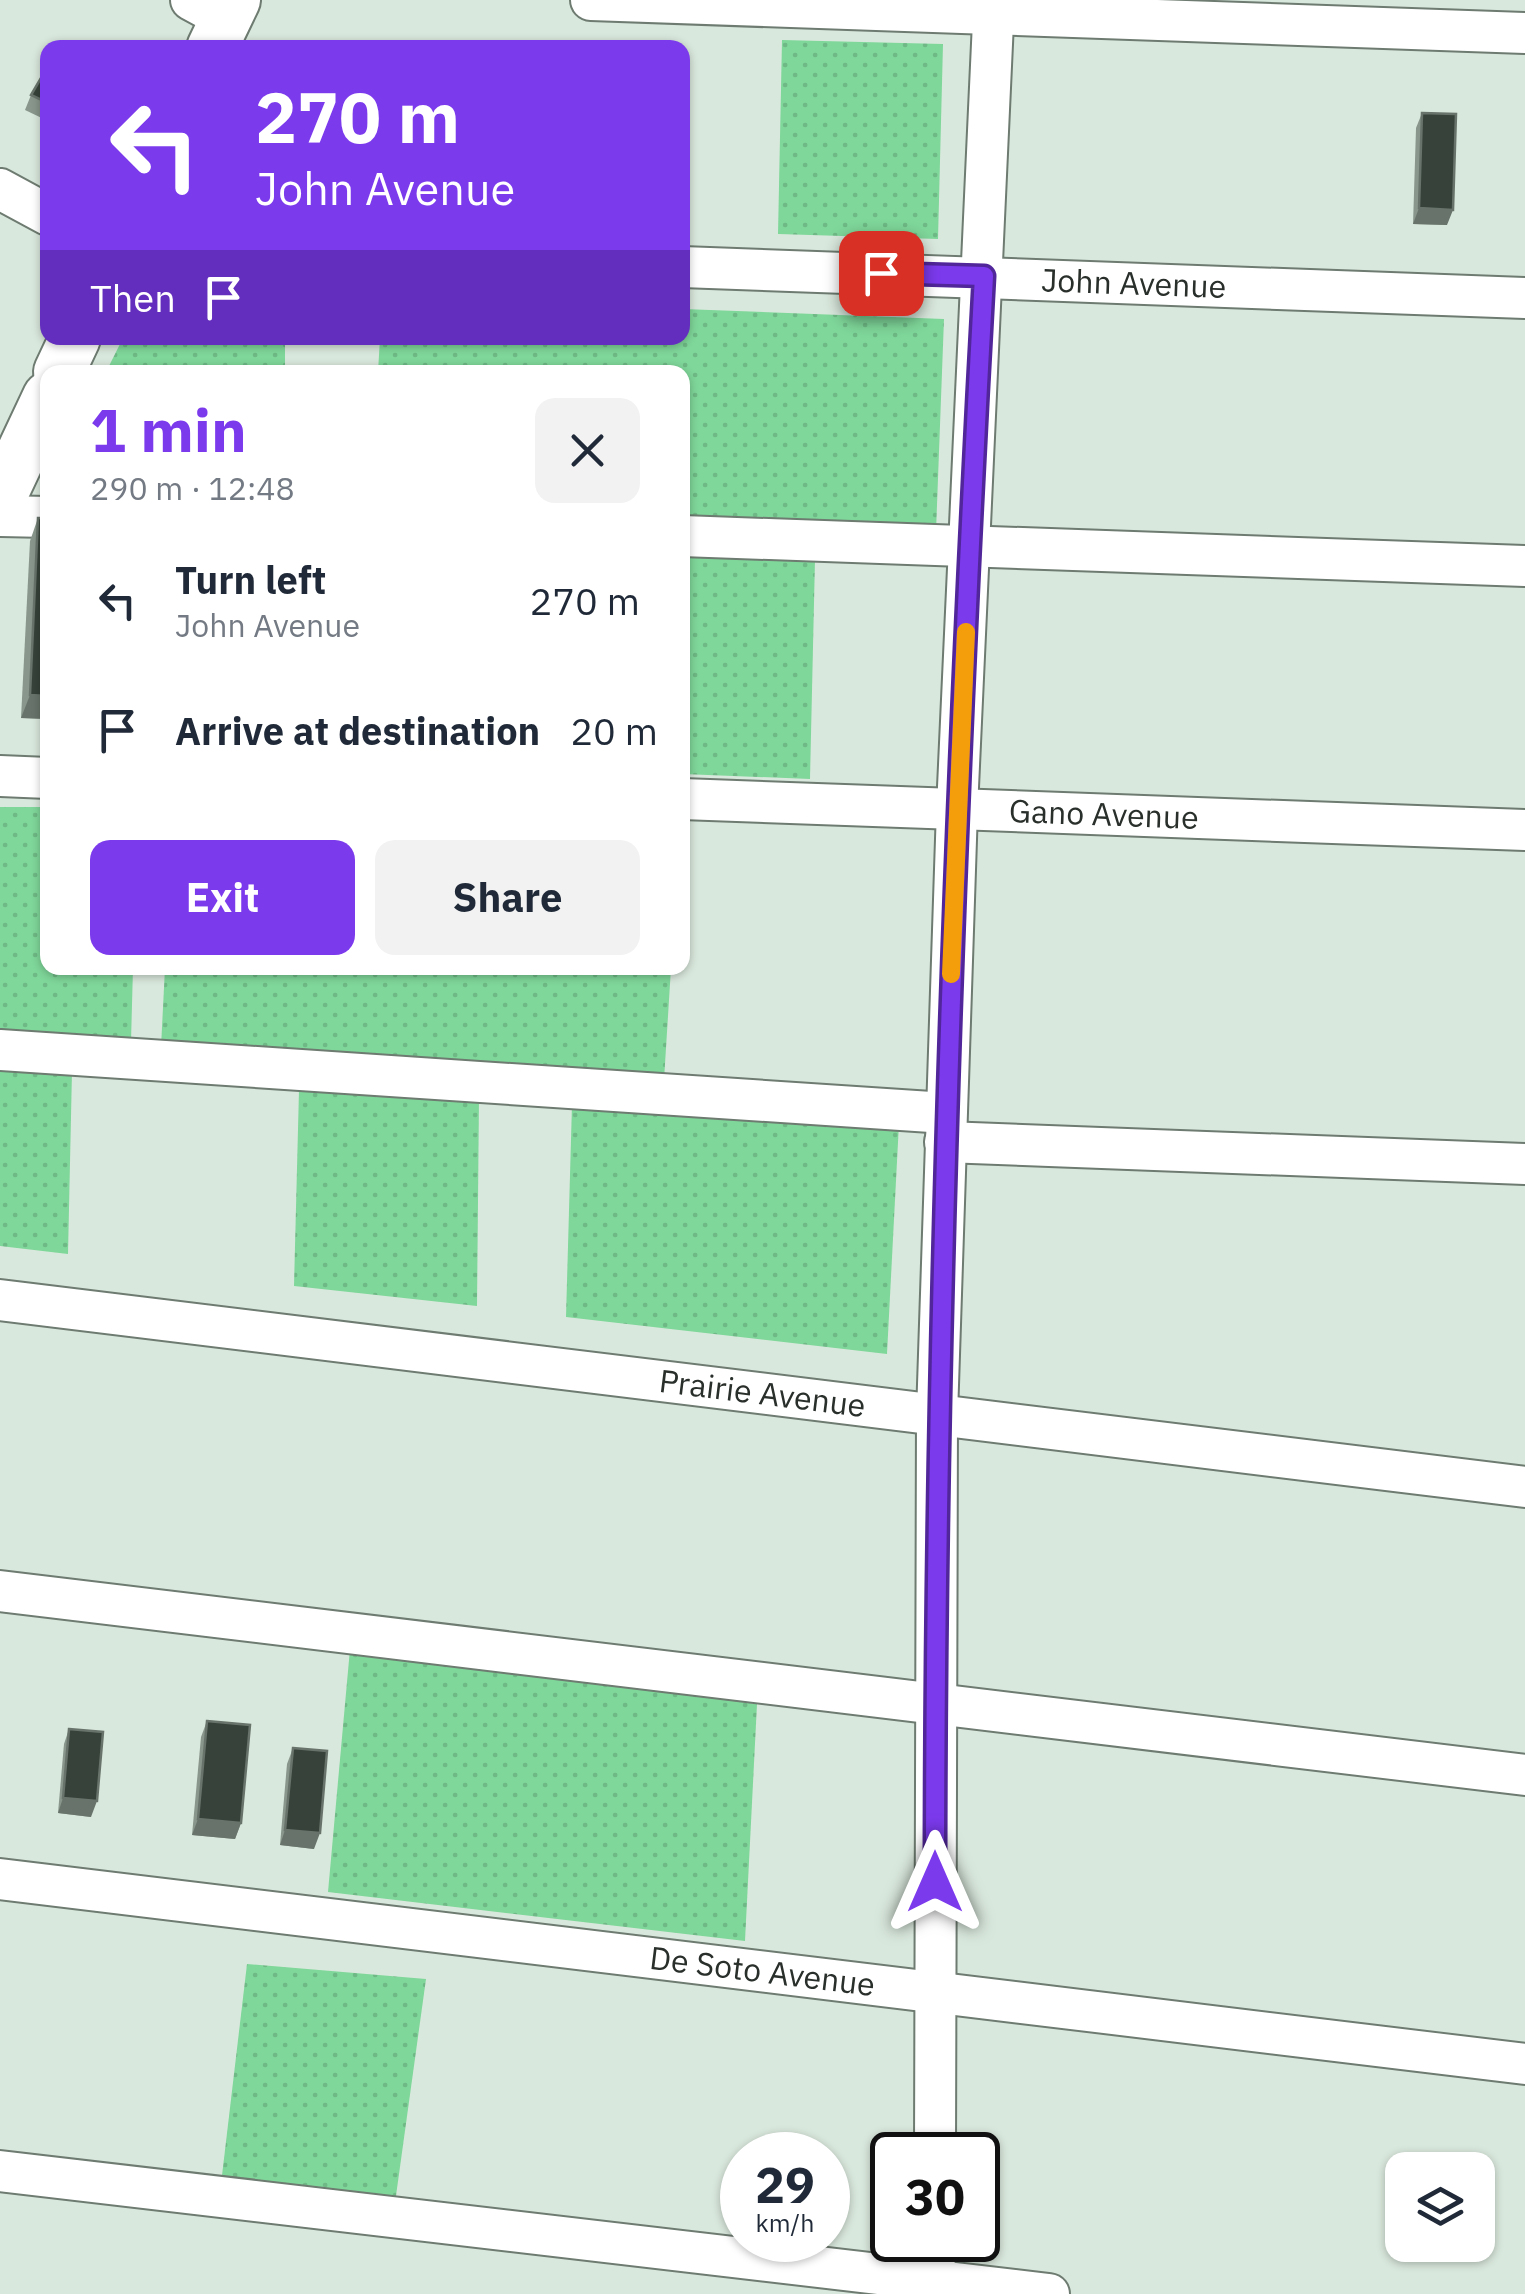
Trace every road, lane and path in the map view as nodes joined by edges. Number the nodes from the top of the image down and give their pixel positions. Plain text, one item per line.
1 (591, 0) edge
2 (994, 6) edge
3 (1525, 33) edge
4 (0, 190) edge
5 (40, 211) edge
6 (690, 268) edge
7 (984, 276) junction
8 (1525, 298) edge
9 (40, 413) edge
10 (0, 499) edge
11 (0, 516) edge
12 (40, 518) edge
13 (690, 536) edge
14 (970, 545) junction
15 (1525, 566) edge
16 (0, 776) edge
17 (40, 778) edge
18 (690, 799) edge
19 (957, 809) junction
20 (1525, 830) edge
21 (0, 1050) edge
22 (946, 1127) junction
23 (1525, 1164) edge
24 (0, 1300) edge
25 (937, 1414) junction
26 (1525, 1487) edge
27 (0, 1590) edge
28 (936, 1703) junction
29 (1525, 1775) edge
30 (0, 1878) edge
31 (935, 1994) junction
32 (1525, 2064) edge
33 (935, 2132) edge
34 (0, 2171) edge
35 (934, 2271) edge
36 (1048, 2294) edge

1 - 2 street
2 - 3 street
2 - 7 street
4 - 5 street
6 - 7 street, John Avenue
7 - 8 street, John Avenue
7 - 14 street
9 - 10 main road
11 - 12 street
13 - 14 street
14 - 15 street
14 - 19 street
16 - 17 street
18 - 19 street, Gano Avenue
19 - 20 street, Gano Avenue
19 - 22 street
21 - 22 street
22 - 23 street
22 - 25 street
24 - 25 street, Prairie Avenue
25 - 26 street, Prairie Avenue
25 - 28 street
27 - 28 street
28 - 29 street
28 - 31 street
30 - 31 street, De Soto Avenue
31 - 32 street, De Soto Avenue
31 - 33 street
34 - 35 street
35 - 36 street

